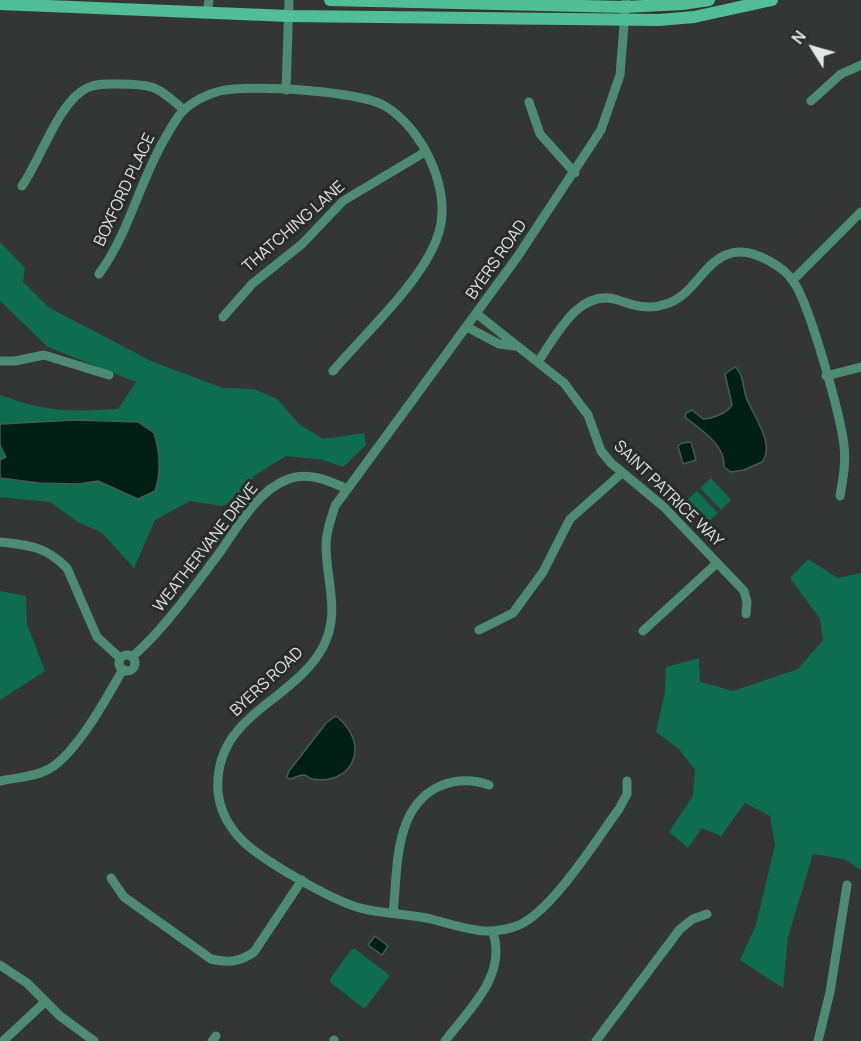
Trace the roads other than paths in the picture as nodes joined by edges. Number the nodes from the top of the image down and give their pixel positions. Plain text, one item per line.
1 (289, 0) edge
2 (330, 0) edge
3 (709, 0) edge
4 (772, 0) edge
5 (0, 4) edge
6 (208, 6) edge
7 (625, 9) edge
8 (288, 16) junction
9 (861, 65) edge
10 (286, 90) junction
11 (811, 101) dead end
12 (529, 102) dead end
13 (184, 110) junction
14 (424, 152) junction
15 (575, 173) junction
16 (22, 186) dead end
17 (861, 212) edge
18 (99, 274) dead end
19 (793, 280) junction
20 (477, 314) junction
21 (223, 317) dead end
22 (467, 327) junction
23 (515, 346) junction
24 (0, 361) edge
25 (538, 362) junction
26 (861, 367) edge
27 (333, 371) dead end
28 (109, 375) dead end
29 (826, 376) junction
30 (622, 473) junction
31 (347, 489) junction
32 (840, 496) dead end
33 (0, 542) edge
34 (717, 563) junction
35 (746, 614) dead end
36 (479, 630) dead end
37 (643, 631) dead end
38 (132, 657) junction
39 (120, 658) junction
40 (123, 669) junction
41 (0, 781) edge
42 (627, 781) dead end
43 (489, 785) dead end
44 (111, 878) dead end
45 (302, 880) junction
46 (847, 885) dead end
47 (393, 913) junction
48 (707, 914) dead end
49 (493, 932) junction
50 (0, 965) edge
51 (45, 1002) junction
52 (3, 1041) edge
53 (94, 1041) edge
54 (445, 1041) edge
55 (597, 1041) edge
56 (818, 1041) edge

1 - 8 street
2 - 7 main road
3 - 7 main road
4 - 7 main road
5 - 6 main road
6 - 8 main road
7 - 8 main road
7 - 15 street, BYERS ROAD
8 - 10 street
9 - 11 street
10 - 13 street, BOXFORD PLACE
10 - 14 street, BOXFORD PLACE
12 - 15 street
13 - 16 street
13 - 18 street, BOXFORD PLACE
14 - 21 street, THATCHING LANE
14 - 27 street, BOXFORD PLACE
15 - 20 street, BYERS ROAD
17 - 19 street
19 - 25 street
19 - 29 street
20 - 22 street, BYERS ROAD
20 - 23 street, SAINT PATRICE WAY
22 - 23 street, SAINT PATRICE WAY
22 - 31 street, BYERS ROAD
23 - 25 street, SAINT PATRICE WAY
24 - 28 street
25 - 30 street, SAINT PATRICE WAY
26 - 29 street
29 - 32 street
30 - 34 street, SAINT PATRICE WAY
30 - 36 street
31 - 38 street, WEATHERVANE DRIVE
31 - 45 street, BYERS ROAD
33 - 39 street
34 - 35 street, SAINT PATRICE WAY
34 - 37 street
38 - 39 street
38 - 40 street
39 - 40 street
40 - 41 street
42 - 49 street, BYERS ROAD
43 - 47 street
44 - 45 street
45 - 47 street, BYERS ROAD
46 - 56 street
47 - 49 street, BYERS ROAD
48 - 55 street
49 - 54 street
50 - 51 street
51 - 52 street
51 - 53 street

